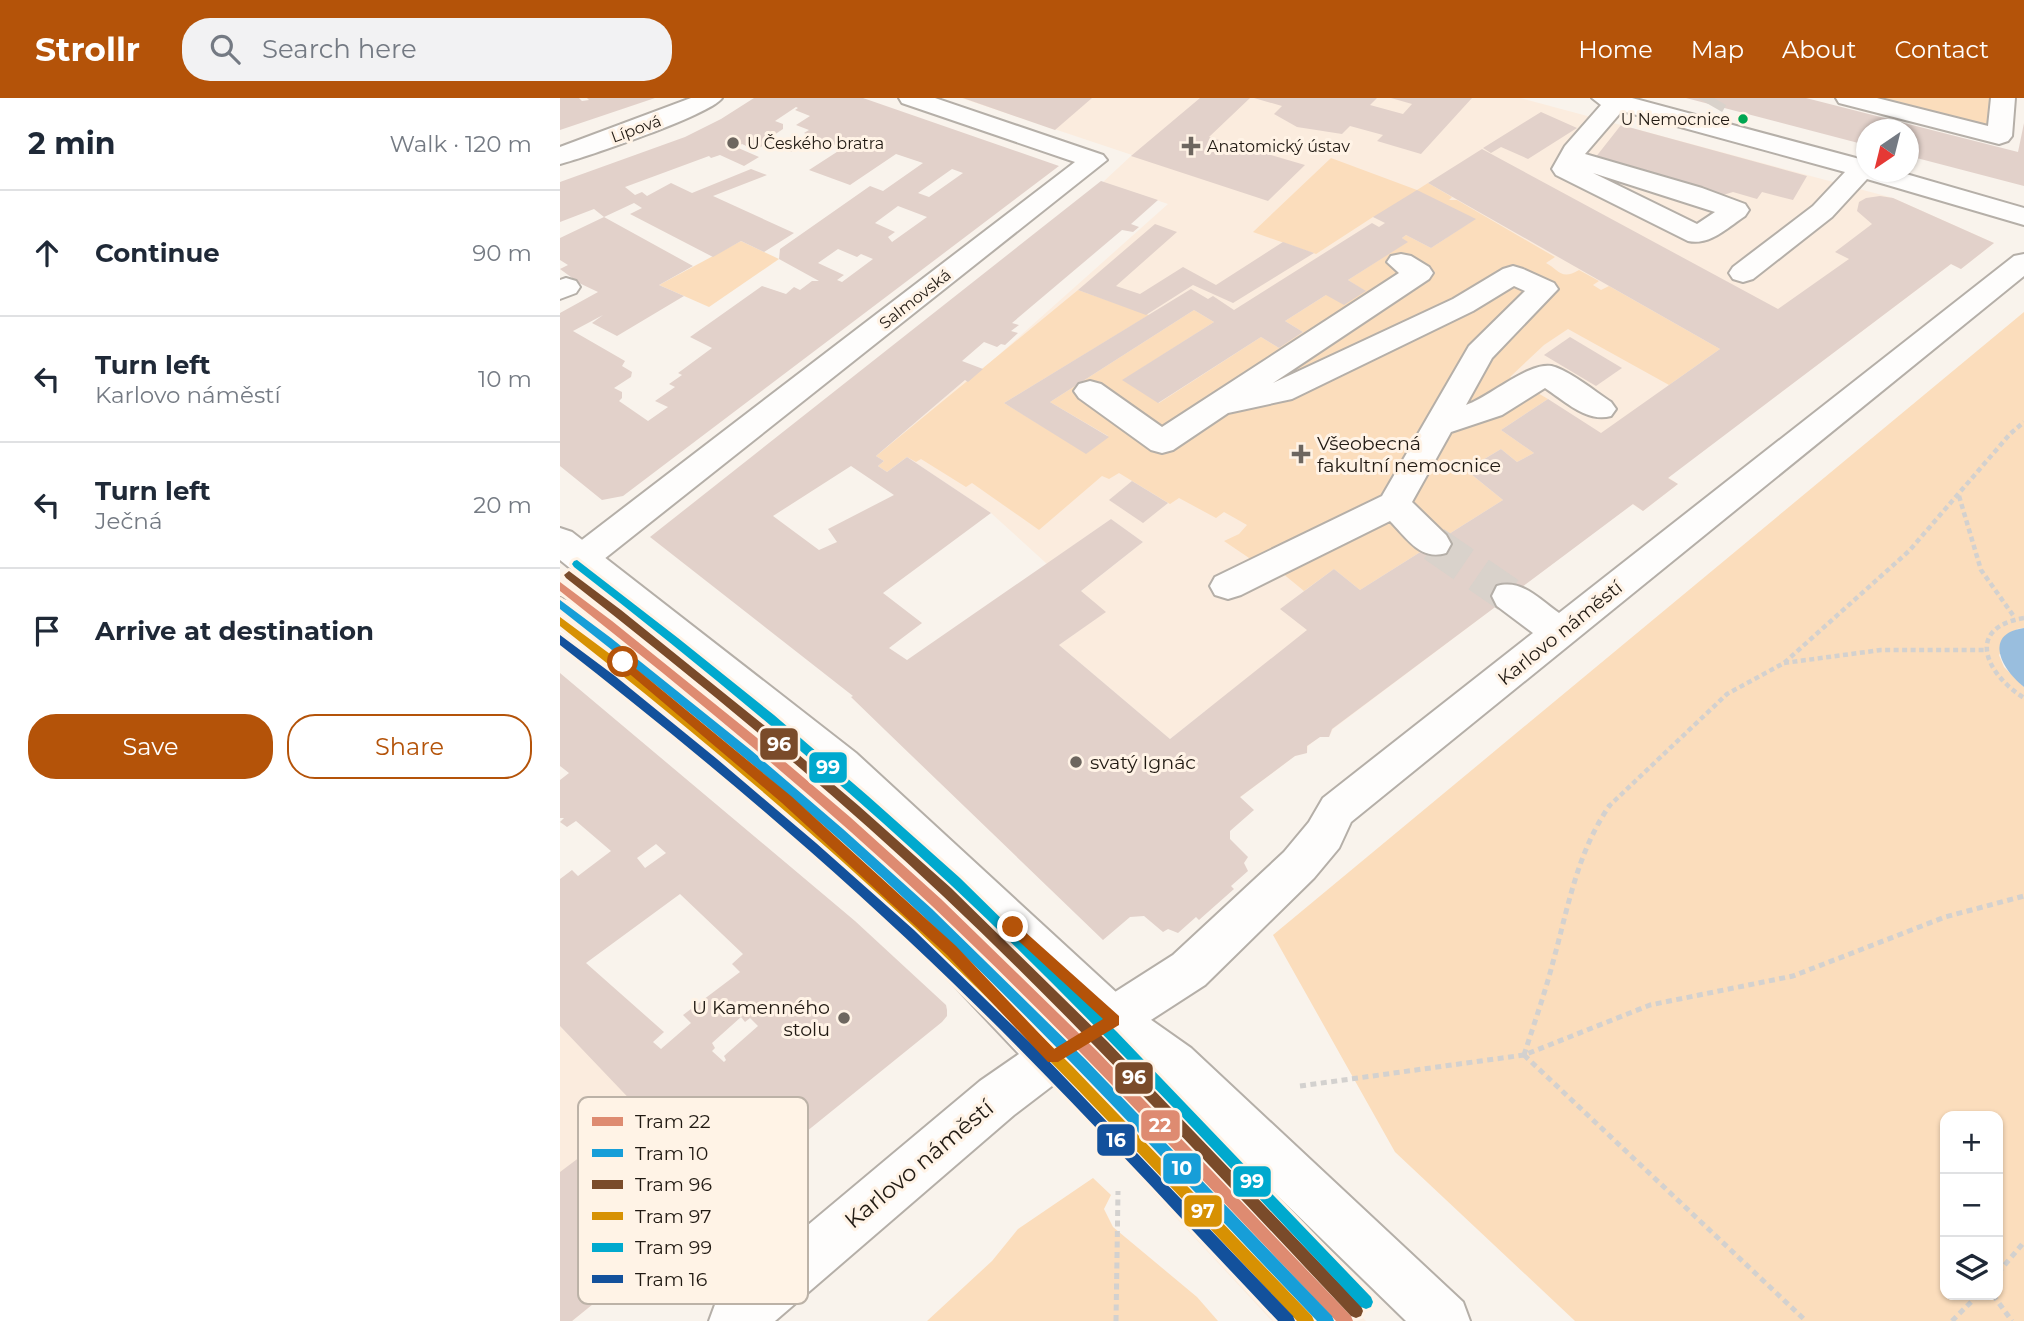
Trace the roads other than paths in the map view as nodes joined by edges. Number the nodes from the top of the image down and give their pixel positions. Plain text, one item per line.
1 (710, 98) edge
2 (911, 98) edge
3 (1848, 98) edge
4 (2003, 98) edge
5 (1610, 100) edge
6 (560, 156) edge
7 (1571, 158) junction
8 (1856, 166) edge
9 (1856, 180) edge
10 (1907, 182) edge
11 (2024, 217) edge
12 (1401, 262) dead end
13 (2024, 262) edge
14 (1743, 273) dead end
15 (1090, 391) dead end
16 (1217, 405) junction
17 (1600, 409) dead end
18 (1440, 424) junction
19 (1394, 504) junction
20 (1434, 544) tunnel mouth
21 (571, 549) edge
22 (1228, 586) dead end
23 (1510, 596) tunnel mouth
24 (560, 612) edge
25 (1560, 634) junction
26 (1114, 1020) junction
27 (1053, 1057) junction
28 (808, 1259) edge
29 (755, 1304) edge
30 (735, 1321) edge
31 (1444, 1321) edge

1 - 6 street, Lípová
2 - 21 street, Salmovská
3 - 4 street
5 - 7 street
5 - 8 street
7 - 7 street
9 - 14 street
10 - 11 street
12 - 16 street
13 - 25 street, Karlovo náměstí
15 - 16 street
16 - 18 street
17 - 18 street
18 - 19 street
19 - 20 street
19 - 22 street
21 - 26 street
23 - 25 street
24 - 27 street
25 - 26 street, Karlovo náměstí
26 - 27 street, Karlovo náměstí
26 - 31 street
27 - 28 street, Karlovo náměstí
29 - 30 street, Karlovo náměstí

